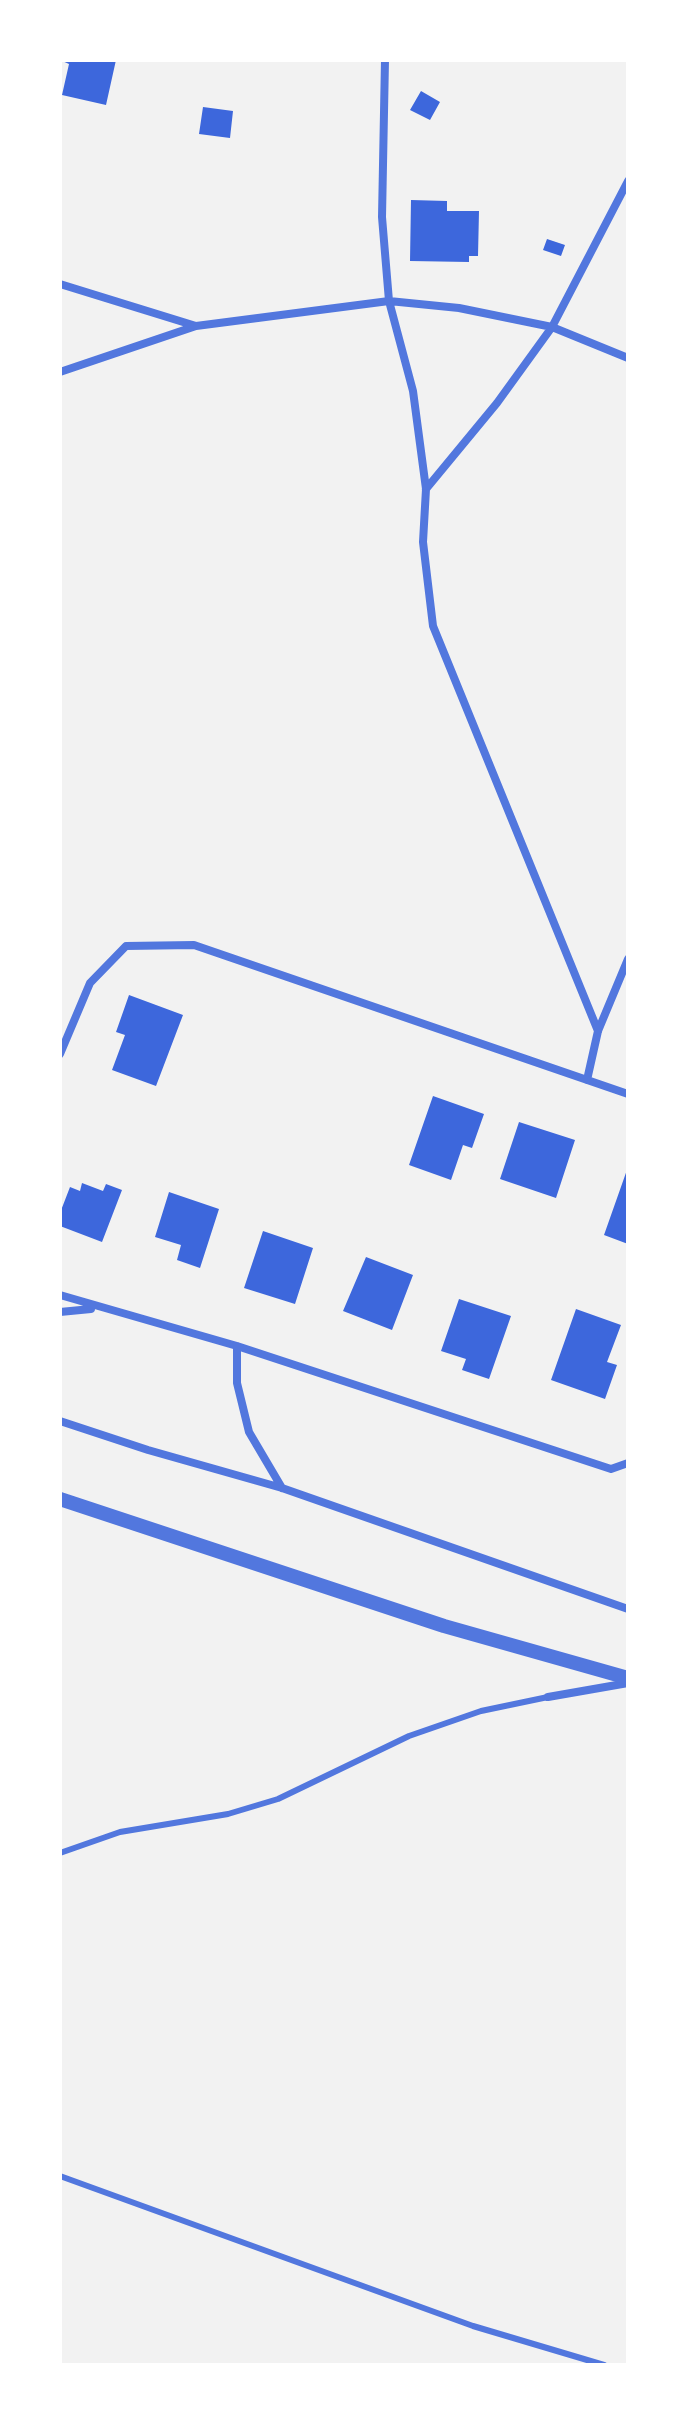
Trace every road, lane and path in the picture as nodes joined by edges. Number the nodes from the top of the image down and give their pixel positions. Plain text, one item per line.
1 (385, 60) edge
2 (628, 181) edge
3 (60, 284) edge
4 (389, 301) junction
5 (196, 326) junction
6 (552, 327) junction
7 (628, 358) edge
8 (60, 372) edge
9 (426, 489) junction
10 (628, 959) edge
11 (64, 1027) edge
12 (598, 1031) junction
13 (60, 1054) edge
14 (587, 1080) junction
15 (628, 1094) edge
16 (60, 1295) edge
17 (96, 1308) junction
18 (60, 1312) edge
19 (237, 1346) junction
20 (60, 1421) edge
21 (628, 1463) edge
22 (282, 1488) junction
23 (60, 1499) edge
24 (628, 1609) edge
25 (628, 1680) edge
26 (548, 1697) joint
27 (60, 1853) edge
28 (60, 2176) edge
29 (604, 2365) edge

1 - 4 street
2 - 6 street
3 - 5 street
4 - 5 street
4 - 6 street
4 - 9 street
5 - 8 street
6 - 7 street
6 - 9 street
9 - 12 street
10 - 12 street
11 - 13 street
11 - 14 street
12 - 14 street
14 - 15 street
16 - 17 street
17 - 18 street
17 - 19 street
19 - 21 street
19 - 22 street
20 - 22 street
22 - 24 street
23 - 25 street
25 - 26 street
26 - 27 lane
28 - 29 lane

